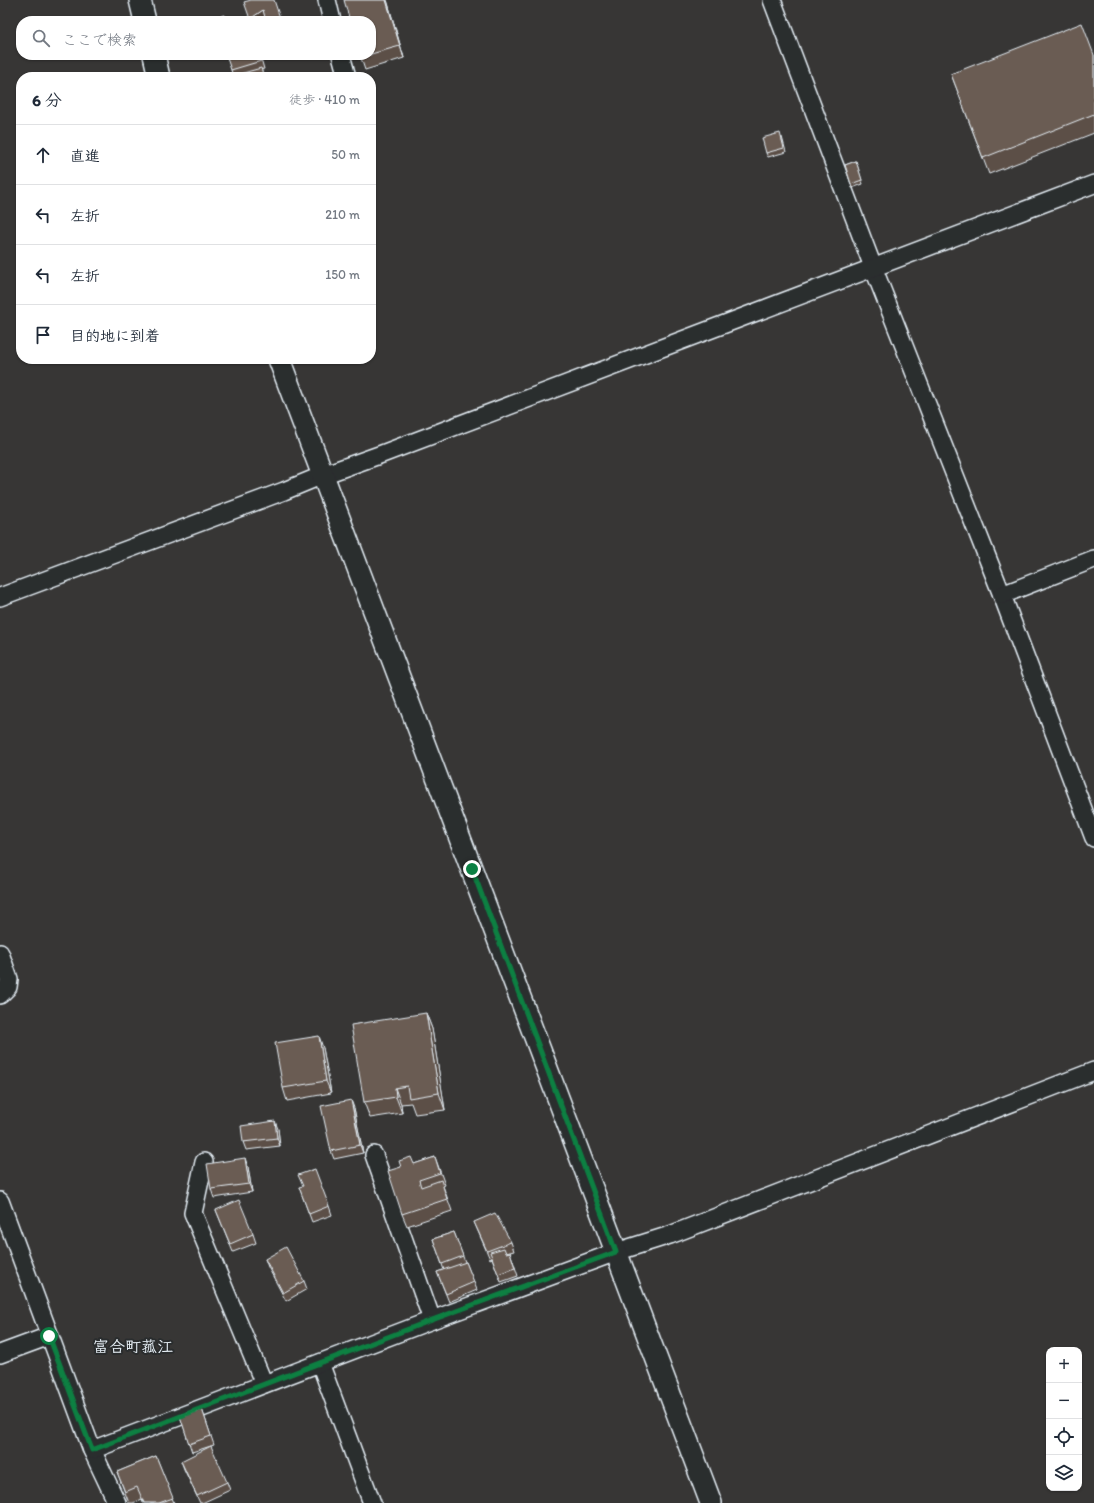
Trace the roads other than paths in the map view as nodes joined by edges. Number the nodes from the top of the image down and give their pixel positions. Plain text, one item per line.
1 (140, 0) edge
2 (326, 0) edge
3 (772, 0) edge
4 (144, 16) edge
5 (331, 16) edge
6 (155, 60) edge
7 (342, 60) edge
8 (158, 72) edge
9 (346, 72) edge
10 (1094, 184) edge
11 (873, 267) junction
12 (281, 364) edge
13 (323, 475) junction
14 (1094, 559) edge
15 (1002, 595) junction
16 (0, 597) edge
17 (1094, 838) edge
18 (0, 953) edge
19 (0, 995) edge
20 (1094, 1071) edge
21 (374, 1155) dead end
22 (204, 1162) dead end
23 (0, 1201) edge
24 (616, 1252) junction
25 (432, 1320) junction
26 (49, 1336) junction
27 (0, 1354) edge
28 (320, 1363) junction
29 (264, 1384) junction
30 (92, 1450) junction
31 (117, 1503) edge
32 (372, 1503) edge
33 (711, 1503) edge

1 - 4 street
2 - 5 street
3 - 11 street
6 - 8 street
7 - 9 street
10 - 11 street
11 - 13 street
11 - 15 street
12 - 13 street
13 - 16 street
13 - 24 street
14 - 15 street
15 - 17 street
18 - 19 street
20 - 24 street
21 - 25 street
22 - 29 street
23 - 26 street
24 - 25 street
24 - 33 street
25 - 28 street
26 - 27 street
26 - 30 street
28 - 29 street
28 - 32 street
29 - 30 street
30 - 31 street

